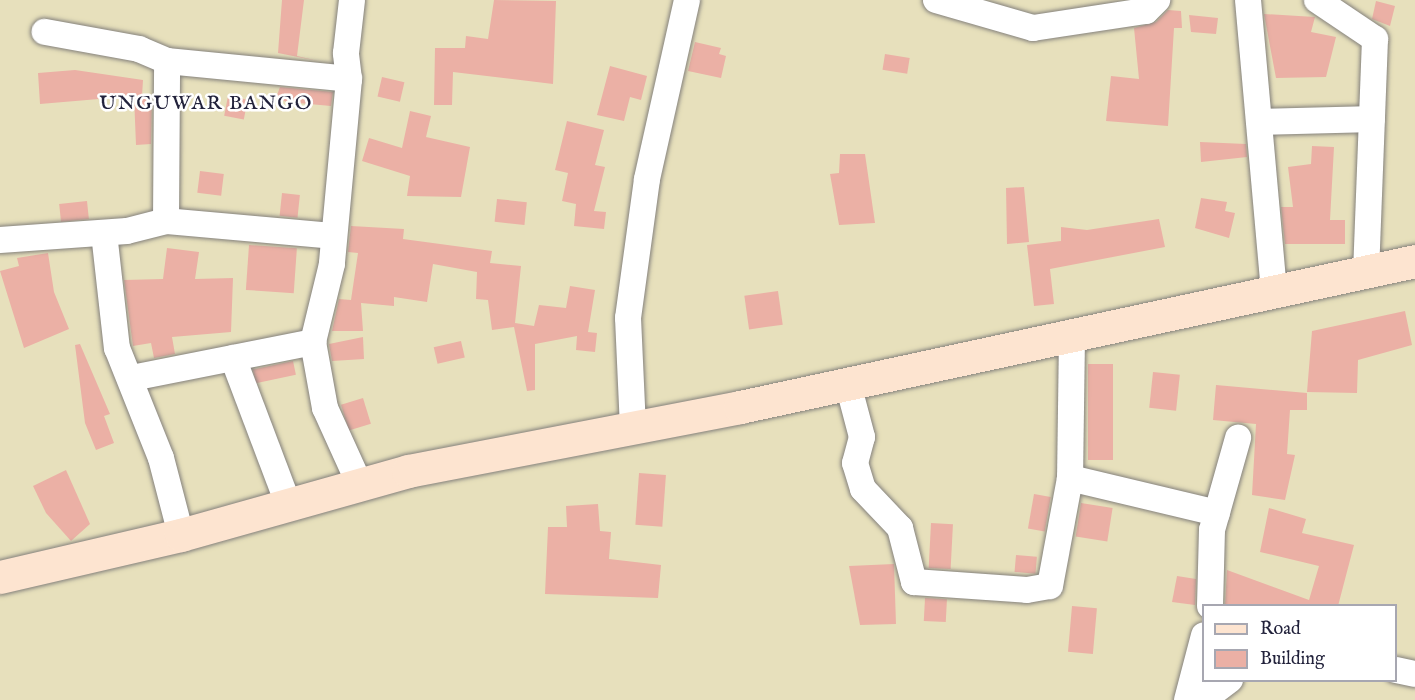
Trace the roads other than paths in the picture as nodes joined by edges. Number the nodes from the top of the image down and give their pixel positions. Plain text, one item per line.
1 (352, 0) edge
2 (687, 0) edge
3 (936, 0) edge
4 (1157, 0) edge
5 (1248, 0) edge
6 (1317, 0) edge
7 (45, 32) dead end
8 (167, 61) junction
9 (349, 79) junction
10 (1372, 118) junction
11 (1260, 123) junction
12 (166, 221) junction
13 (104, 233) junction
14 (333, 236) junction
15 (0, 240) edge
16 (1415, 261) edge
17 (1366, 273) junction
18 (1274, 293) junction
19 (1072, 337) junction
20 (313, 342) junction
21 (233, 358) junction
22 (132, 378) junction
23 (848, 384) junction
24 (633, 428) junction
25 (1238, 438) dead end
26 (1070, 478) junction
27 (360, 485) junction
28 (289, 506) junction
29 (1217, 513) junction
30 (181, 535) junction
31 (0, 577) edge
32 (1210, 604) edge
33 (1202, 640) edge
34 (1397, 670) edge
35 (1415, 674) edge
36 (1229, 682) edge
37 (1187, 700) edge
38 (1203, 700) edge

1 - 9 street
2 - 24 street
3 - 4 street
5 - 11 street
6 - 10 street
7 - 8 street
8 - 9 street
8 - 12 street
9 - 14 street
10 - 11 street
10 - 17 street
11 - 18 street
12 - 13 street
12 - 14 street
13 - 15 street
13 - 22 street
14 - 20 street
16 - 17 main road
17 - 18 main road
18 - 19 main road
19 - 23 main road
19 - 26 street
20 - 21 street
20 - 27 street
21 - 22 street
21 - 28 street
22 - 30 street
23 - 24 main road
23 - 26 street
24 - 27 main road
25 - 29 street
26 - 29 street
27 - 28 main road
28 - 30 main road
29 - 32 street
30 - 31 main road
33 - 37 street
34 - 35 street
36 - 38 street

